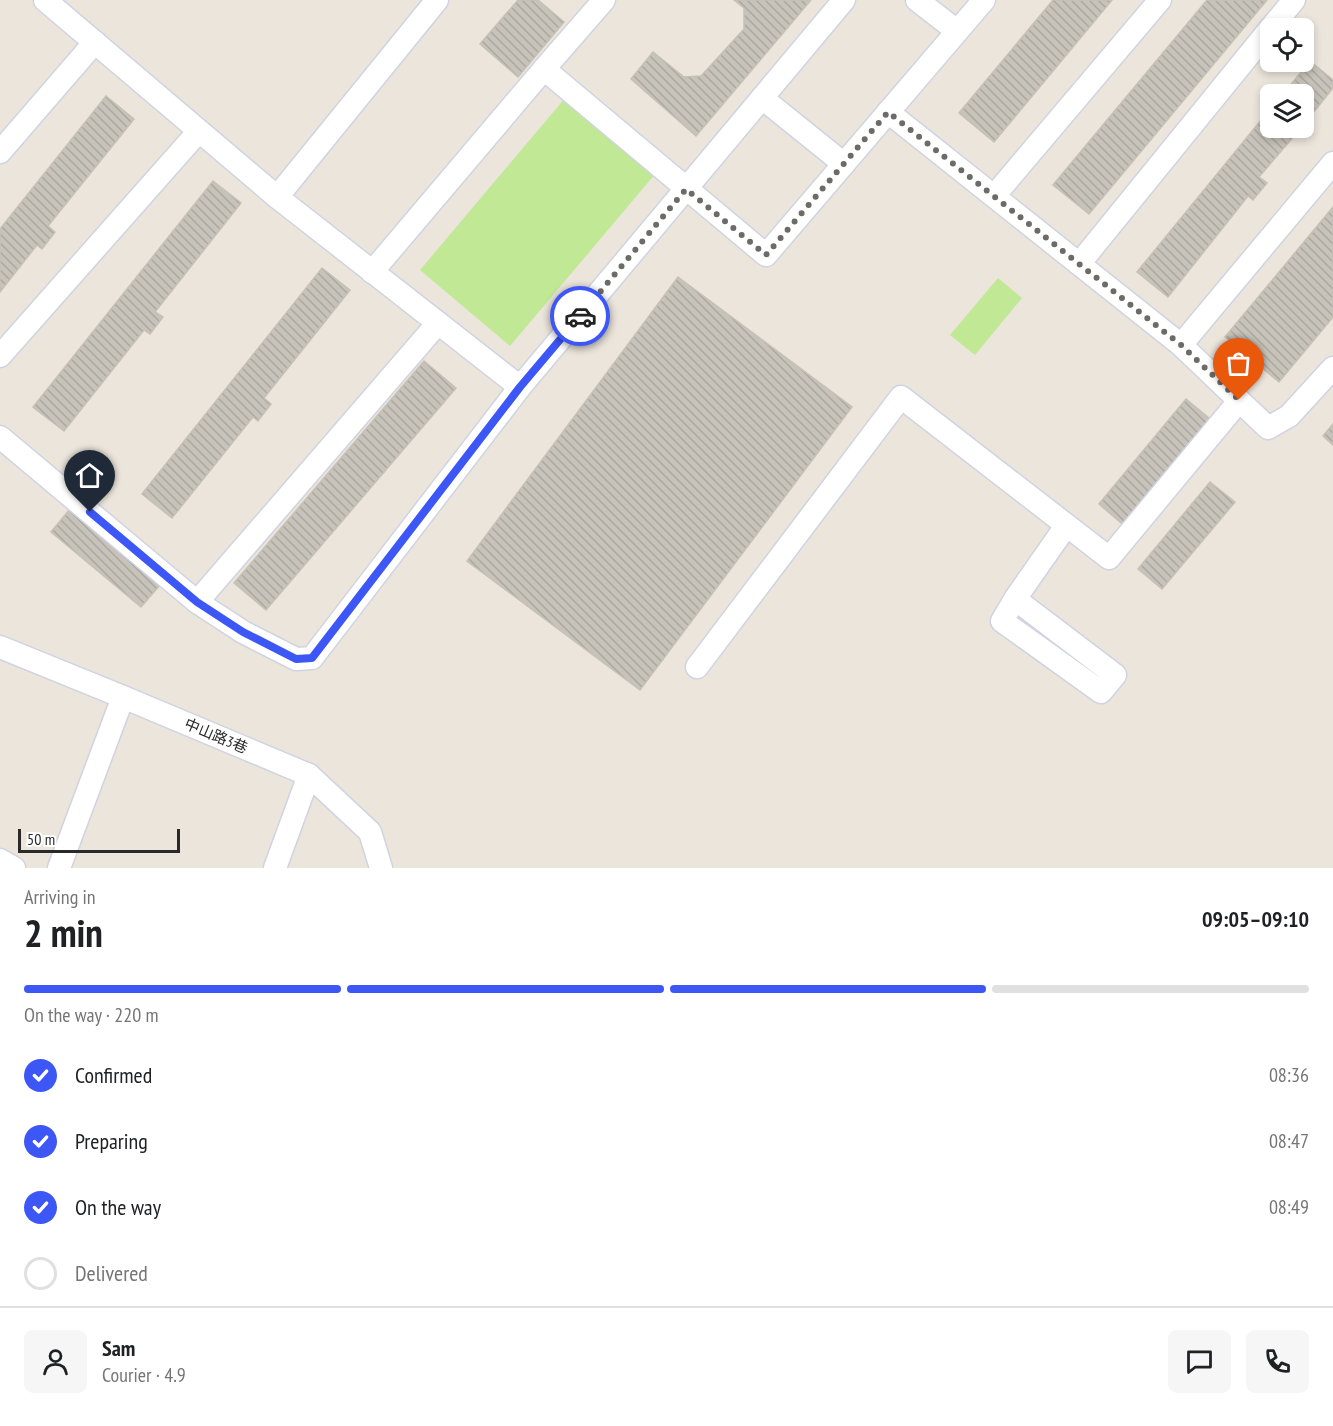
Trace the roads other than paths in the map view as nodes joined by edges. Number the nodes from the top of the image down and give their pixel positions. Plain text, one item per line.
1 (45, 0) edge
2 (437, 0) edge
3 (604, 0) edge
4 (844, 0) edge
5 (917, 0) edge
6 (984, 0) edge
7 (1160, 0) edge
8 (1294, 0) edge
9 (1280, 18) edge
10 (957, 31) junction
11 (95, 42) junction
12 (1260, 42) edge
13 (544, 69) junction
14 (762, 98) junction
15 (888, 112) junction
16 (199, 131) junction
17 (0, 152) edge
18 (1333, 163) edge
19 (844, 164) junction
20 (686, 189) junction
21 (994, 196) junction
22 (277, 197) junction
23 (1079, 264) junction
24 (372, 272) junction
25 (438, 323) junction
26 (1181, 345) junction
27 (0, 356) edge
28 (1333, 368) edge
29 (520, 387) junction
30 (1239, 400) junction
31 (0, 437) edge
32 (1066, 526) junction
33 (1015, 599) junction
34 (197, 602) junction
35 (1073, 642) junction
36 (0, 647) edge
37 (1060, 662) junction
38 (697, 667) dead end
39 (123, 697) junction
40 (309, 775) junction
41 (0, 860) edge
42 (14, 868) edge
43 (59, 868) edge
44 (275, 868) edge
45 (381, 868) edge

1 - 11 lane
2 - 22 lane
3 - 13 lane
4 - 14 lane
5 - 10 lane
6 - 10 lane
7 - 21 lane
8 - 9 lane
10 - 15 lane
11 - 16 lane
11 - 17 lane
12 - 23 lane
13 - 20 lane
13 - 24 lane
14 - 19 lane
14 - 20 lane
15 - 19 lane
15 - 21 lane
16 - 22 lane
16 - 27 lane
18 - 26 lane
19 - 20 lane
20 - 29 lane
21 - 23 lane
22 - 24 lane
23 - 26 lane
24 - 25 lane
25 - 29 lane
25 - 34 lane
26 - 30 lane
28 - 30 lane
29 - 34 lane
30 - 32 lane
31 - 34 lane
32 - 33 lane
32 - 38 lane
33 - 35 lane
33 - 37 lane
35 - 37 lane
35 - 37 lane
36 - 39 lane, 中山路3巷
39 - 40 lane, 中山路3巷
39 - 43 lane
40 - 44 lane
40 - 45 lane, 中山路3巷
41 - 42 lane

